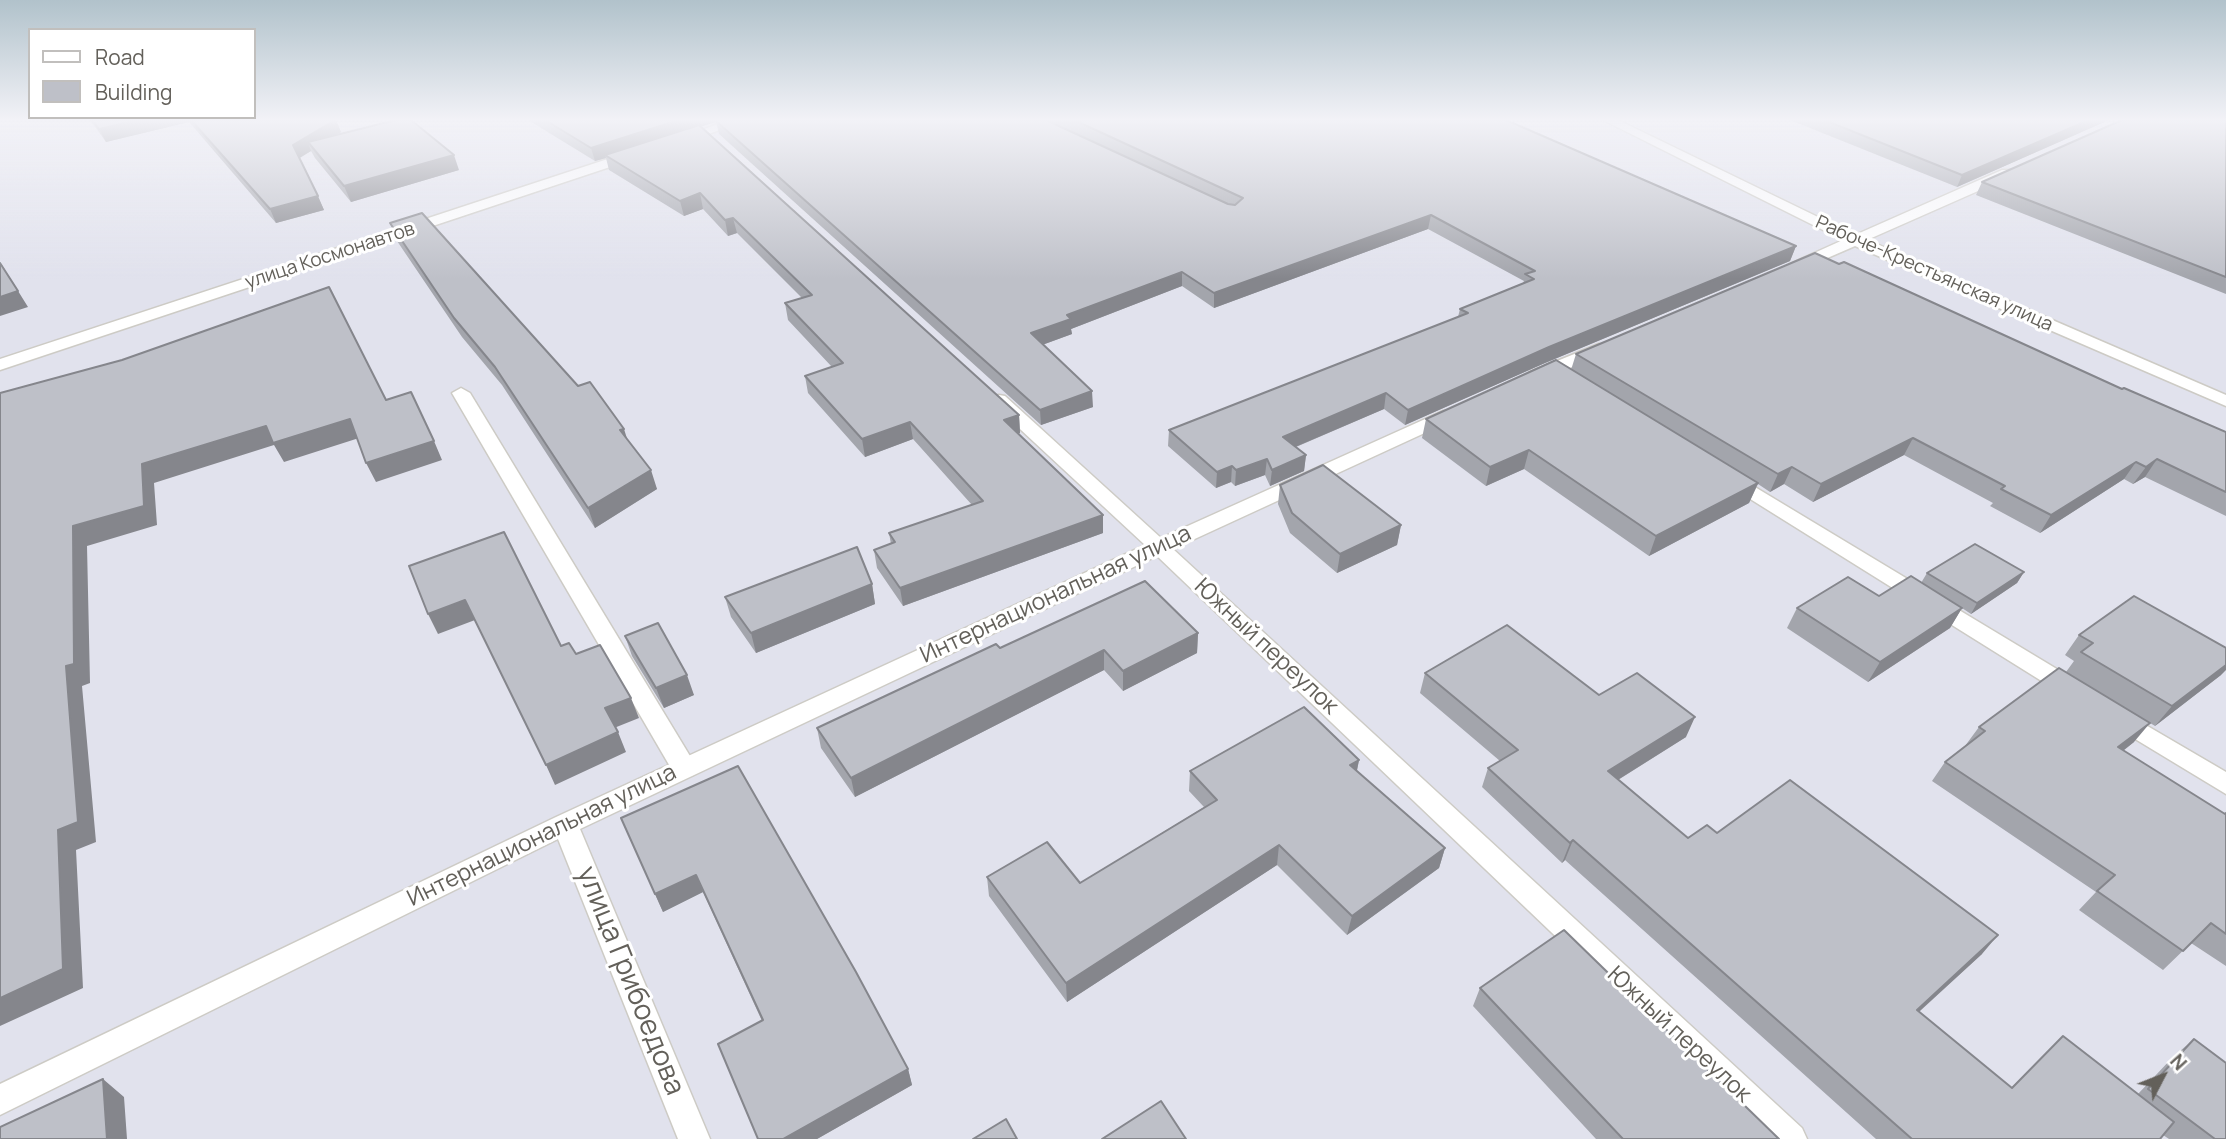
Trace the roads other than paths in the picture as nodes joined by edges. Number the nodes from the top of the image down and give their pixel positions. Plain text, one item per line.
1 (580, 173) edge
2 (1717, 173) edge
3 (2006, 173) edge
4 (1856, 241) junction
5 (1780, 273) edge
6 (1616, 342) edge
7 (0, 365) edge
8 (1552, 369) junction
9 (1576, 383) edge
10 (984, 386) edge
11 (1514, 386) edge
12 (461, 393) dead end
13 (2226, 401) edge
14 (1464, 409) edge
15 (1718, 471) edge
16 (1159, 547) junction
17 (2084, 696) edge
18 (2108, 711) edge
19 (684, 768) junction
20 (2226, 784) edge
21 (565, 824) junction
22 (0, 1100) edge
23 (694, 1139) edge
24 (1791, 1139) edge

1 - 7 street, улица Космонавтов
2 - 4 street, Рабоче-Крестьянская улица
3 - 4 street
4 - 5 street
4 - 13 street, Рабоче-Крестьянская улица
6 - 8 street
8 - 9 street
8 - 11 street
10 - 16 street, Южный переулок
12 - 19 street
14 - 16 street, Интернациональная улица
15 - 17 street
16 - 19 street, Интернациональная улица
16 - 24 street, Южный переулок
18 - 20 street
19 - 21 street, Интернациональная улица
21 - 22 street, Интернациональная улица
21 - 23 street, улица Грибоедова

